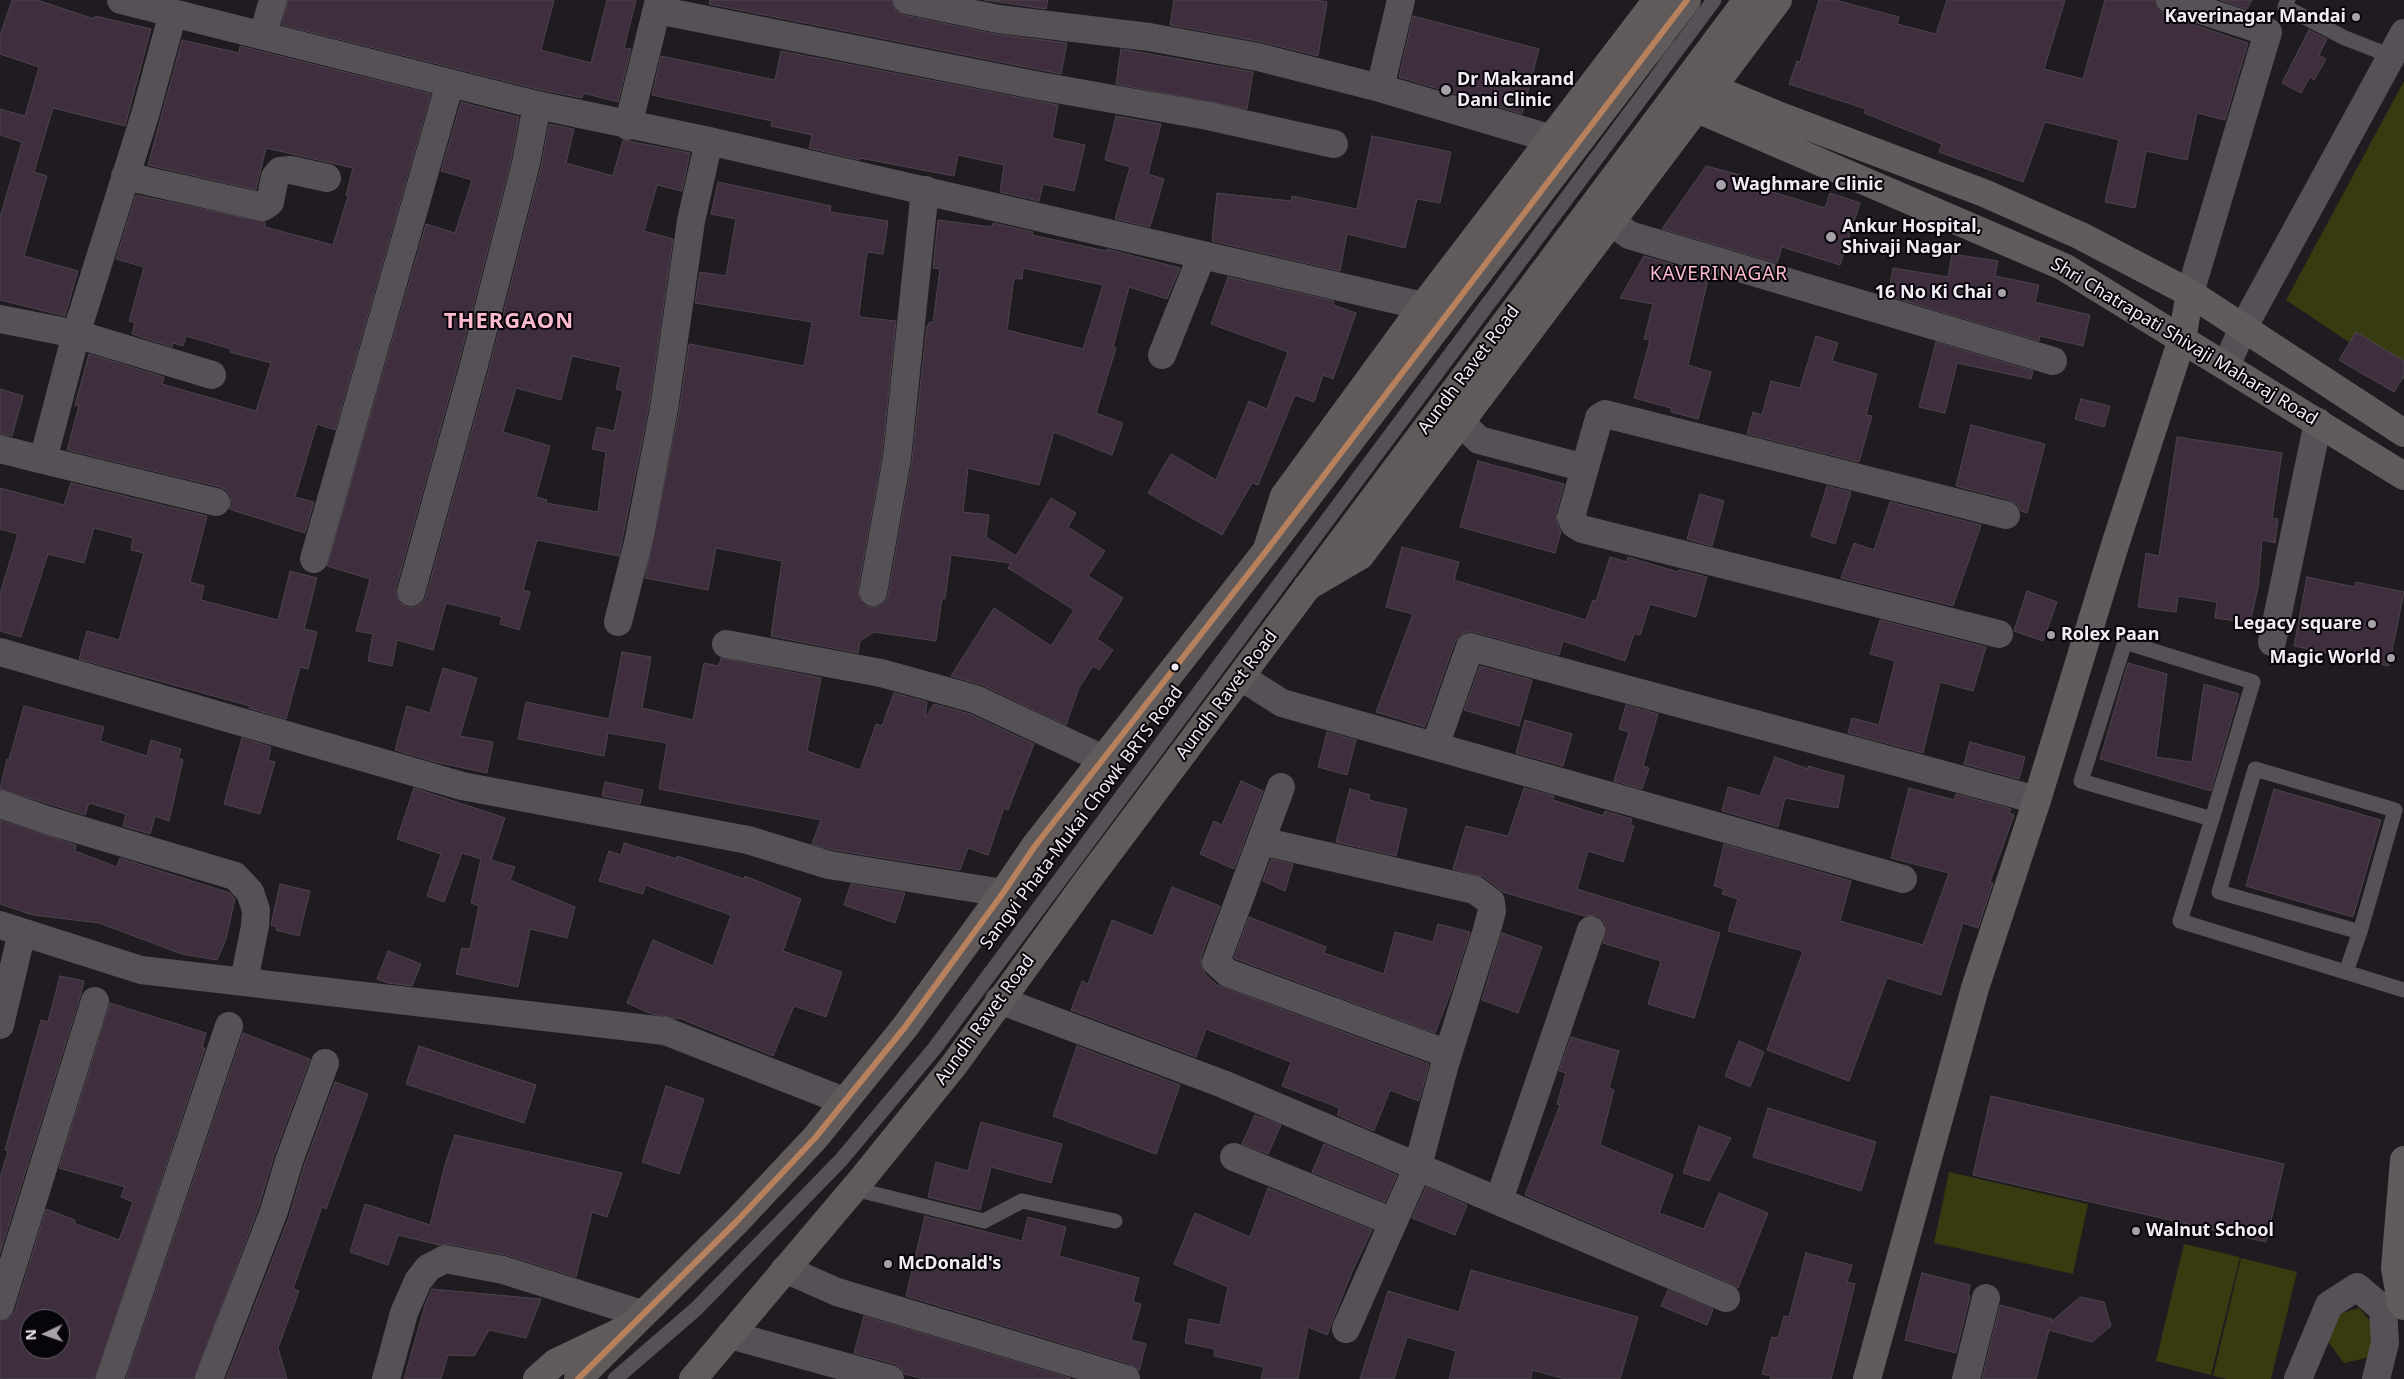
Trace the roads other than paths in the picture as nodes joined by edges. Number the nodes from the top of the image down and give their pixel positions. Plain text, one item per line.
1 (121, 0) edge
2 (273, 0) edge
3 (907, 0) edge
4 (1401, 0) edge
5 (1657, 0) edge
6 (1687, 0) edge
7 (1714, 0) edge
8 (1747, 0) edge
9 (1778, 0) edge
10 (2170, 0) edge
11 (2288, 0) edge
12 (658, 5) edge
13 (173, 13) junction
14 (263, 35) junction
15 (2398, 44) edge
16 (450, 83) junction
17 (1380, 88) junction
18 (1700, 95) junction
19 (537, 105) junction
20 (628, 126) junction
21 (1769, 126) junction
22 (1552, 139) junction
23 (709, 141) junction
24 (1334, 144) dead end
25 (125, 176) junction
26 (327, 178) dead end
27 (925, 190) junction
28 (1611, 221) junction
29 (1202, 255) junction
30 (2190, 293) junction
31 (1423, 306) junction
32 (0, 319) edge
33 (2243, 328) junction
34 (76, 334) junction
35 (2182, 339) junction
36 (1162, 355) dead end
37 (2053, 361) dead end
38 (2226, 366) junction
39 (212, 374) dead end
40 (1460, 422) junction
41 (2318, 422) junction
42 (2404, 433) edge
43 (0, 449) edge
44 (43, 460) junction
45 (1585, 468) junction
46 (2404, 476) edge
47 (216, 502) dead end
48 (2006, 515) dead end
49 (1267, 550) junction
50 (314, 559) dead end
51 (1307, 587) junction
52 (411, 592) dead end
53 (873, 592) dead end
54 (618, 622) dead end
55 (1999, 634) dead end
56 (2272, 642) dead end
57 (726, 644) dead end
58 (0, 652) edge
59 (1241, 677) junction
60 (1435, 746) junction
61 (1103, 759) junction
62 (1281, 787) dead end
63 (2037, 800) junction
64 (0, 804) edge
65 (2212, 819) junction
66 (1261, 841) junction
67 (1903, 879) dead end
68 (1003, 893) junction
69 (11, 928) edge
70 (1591, 930) dead end
71 (2360, 932) junction
72 (2346, 972) junction
73 (244, 981) junction
74 (2404, 990) edge
75 (999, 1000) junction
76 (95, 1001) dead end
77 (1, 1019) edge
78 (229, 1026) dead end
79 (1448, 1054) junction
80 (325, 1063) dead end
81 (844, 1101) junction
82 (1234, 1157) dead end
83 (2404, 1160) edge
84 (1418, 1166) junction
85 (854, 1189) junction
86 (1499, 1200) junction
87 (1115, 1221) dead end
88 (1393, 1222) junction
89 (785, 1269) junction
90 (1726, 1298) dead end
91 (1986, 1298) dead end
92 (2398, 1305) edge
93 (0, 1306) edge
94 (635, 1321) junction
95 (1346, 1329) dead end
96 (730, 1335) junction
97 (110, 1379) edge
98 (209, 1379) edge
99 (386, 1379) edge
100 (537, 1379) edge
101 (578, 1379) edge
102 (615, 1379) edge
103 (693, 1379) edge
104 (890, 1379) edge
105 (1126, 1379) edge
106 (1867, 1379) edge
107 (1966, 1379) edge
108 (2298, 1379) edge
109 (2376, 1379) edge

1 - 13 street
2 - 14 street
3 - 17 street
4 - 17 street
5 - 22 street
6 - 49 main road
7 - 102 lane, Sangvi Phata-Mukai Chowk BRTS Road
8 - 51 main road, Aundh Ravet Road
9 - 18 street
10 - 30 street
11 - 15 lane
12 - 20 street
12 - 24 street
13 - 14 street
13 - 25 street
14 - 16 street
15 - 33 street
16 - 19 street
16 - 50 street
17 - 22 street
18 - 21 street, Shri Chatrapati Shivaji Maharaj Road
18 - 28 street
19 - 20 street
19 - 52 street
20 - 23 street
21 - 30 street, Shri Chatrapati Shivaji Maharaj Road
21 - 35 street, Shri Chatrapati Shivaji Maharaj Road
22 - 31 street
23 - 27 street
23 - 54 street
25 - 26 street
25 - 34 street
27 - 29 street
27 - 53 street
28 - 37 street
28 - 40 street
29 - 31 street
29 - 36 street
30 - 33 street, Shri Chatrapati Shivaji Maharaj Road
30 - 35 street
31 - 49 street
32 - 34 street
33 - 38 street
33 - 42 street, Shri Chatrapati Shivaji Maharaj Road
34 - 39 street
34 - 44 street
35 - 38 street, Shri Chatrapati Shivaji Maharaj Road
35 - 63 street
38 - 41 street, Shri Chatrapati Shivaji Maharaj Road
40 - 45 street
40 - 51 street
41 - 46 street, Shri Chatrapati Shivaji Maharaj Road
41 - 56 street
43 - 44 street
44 - 47 street
45 - 48 street
45 - 55 street
49 - 61 main road
51 - 59 main road, Aundh Ravet Road
57 - 61 street
58 - 68 street
59 - 60 street
59 - 75 main road, Aundh Ravet Road
60 - 63 street
60 - 67 street
61 - 68 main road
62 - 66 street
63 - 106 street
64 - 73 street
65 - 65 lane
65 - 72 lane
66 - 79 street
66 - 79 street
68 - 81 main road
69 - 73 street
69 - 77 street
70 - 86 street
71 - 71 lane
71 - 72 lane
72 - 74 lane
73 - 81 street
75 - 84 street
75 - 85 main road, Aundh Ravet Road
76 - 93 street
78 - 97 street
79 - 84 street
80 - 98 street
81 - 94 main road
82 - 88 street
83 - 92 street
84 - 86 street
84 - 88 street
85 - 87 lane
85 - 89 main road, Aundh Ravet Road
86 - 90 street
88 - 95 street
89 - 96 main road, Aundh Ravet Road
89 - 105 street
91 - 107 street
92 - 108 street
92 - 109 street
94 - 99 street
94 - 100 street
94 - 101 main road
96 - 103 main road, Aundh Ravet Road
96 - 104 street

